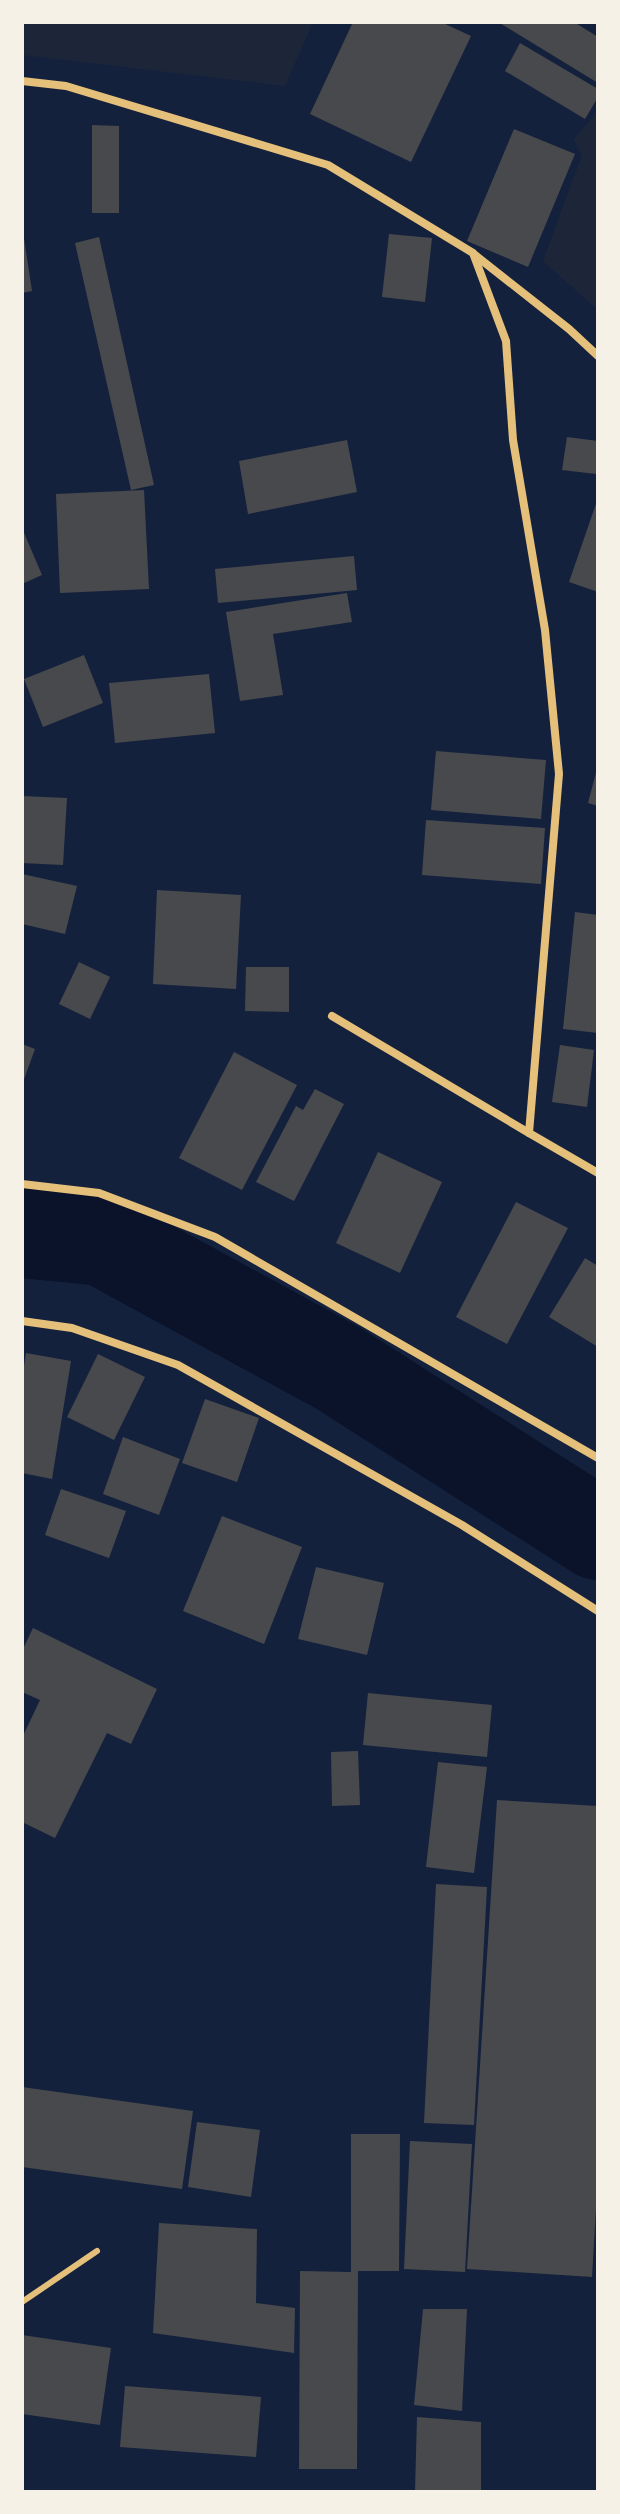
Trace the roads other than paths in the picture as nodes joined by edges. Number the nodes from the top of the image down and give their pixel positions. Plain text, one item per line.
1 (22, 81) edge
2 (473, 253) junction
3 (598, 356) edge
4 (332, 1016) dead end
5 (529, 1133) junction
6 (598, 1173) edge
7 (22, 1184) edge
8 (22, 1321) edge
9 (598, 1458) edge
10 (598, 1611) edge
11 (97, 2251) dead end
12 (22, 2302) edge

1 - 2 street
2 - 3 street
2 - 5 street
4 - 5 street
5 - 6 street
7 - 9 street
8 - 10 street
11 - 12 lane

